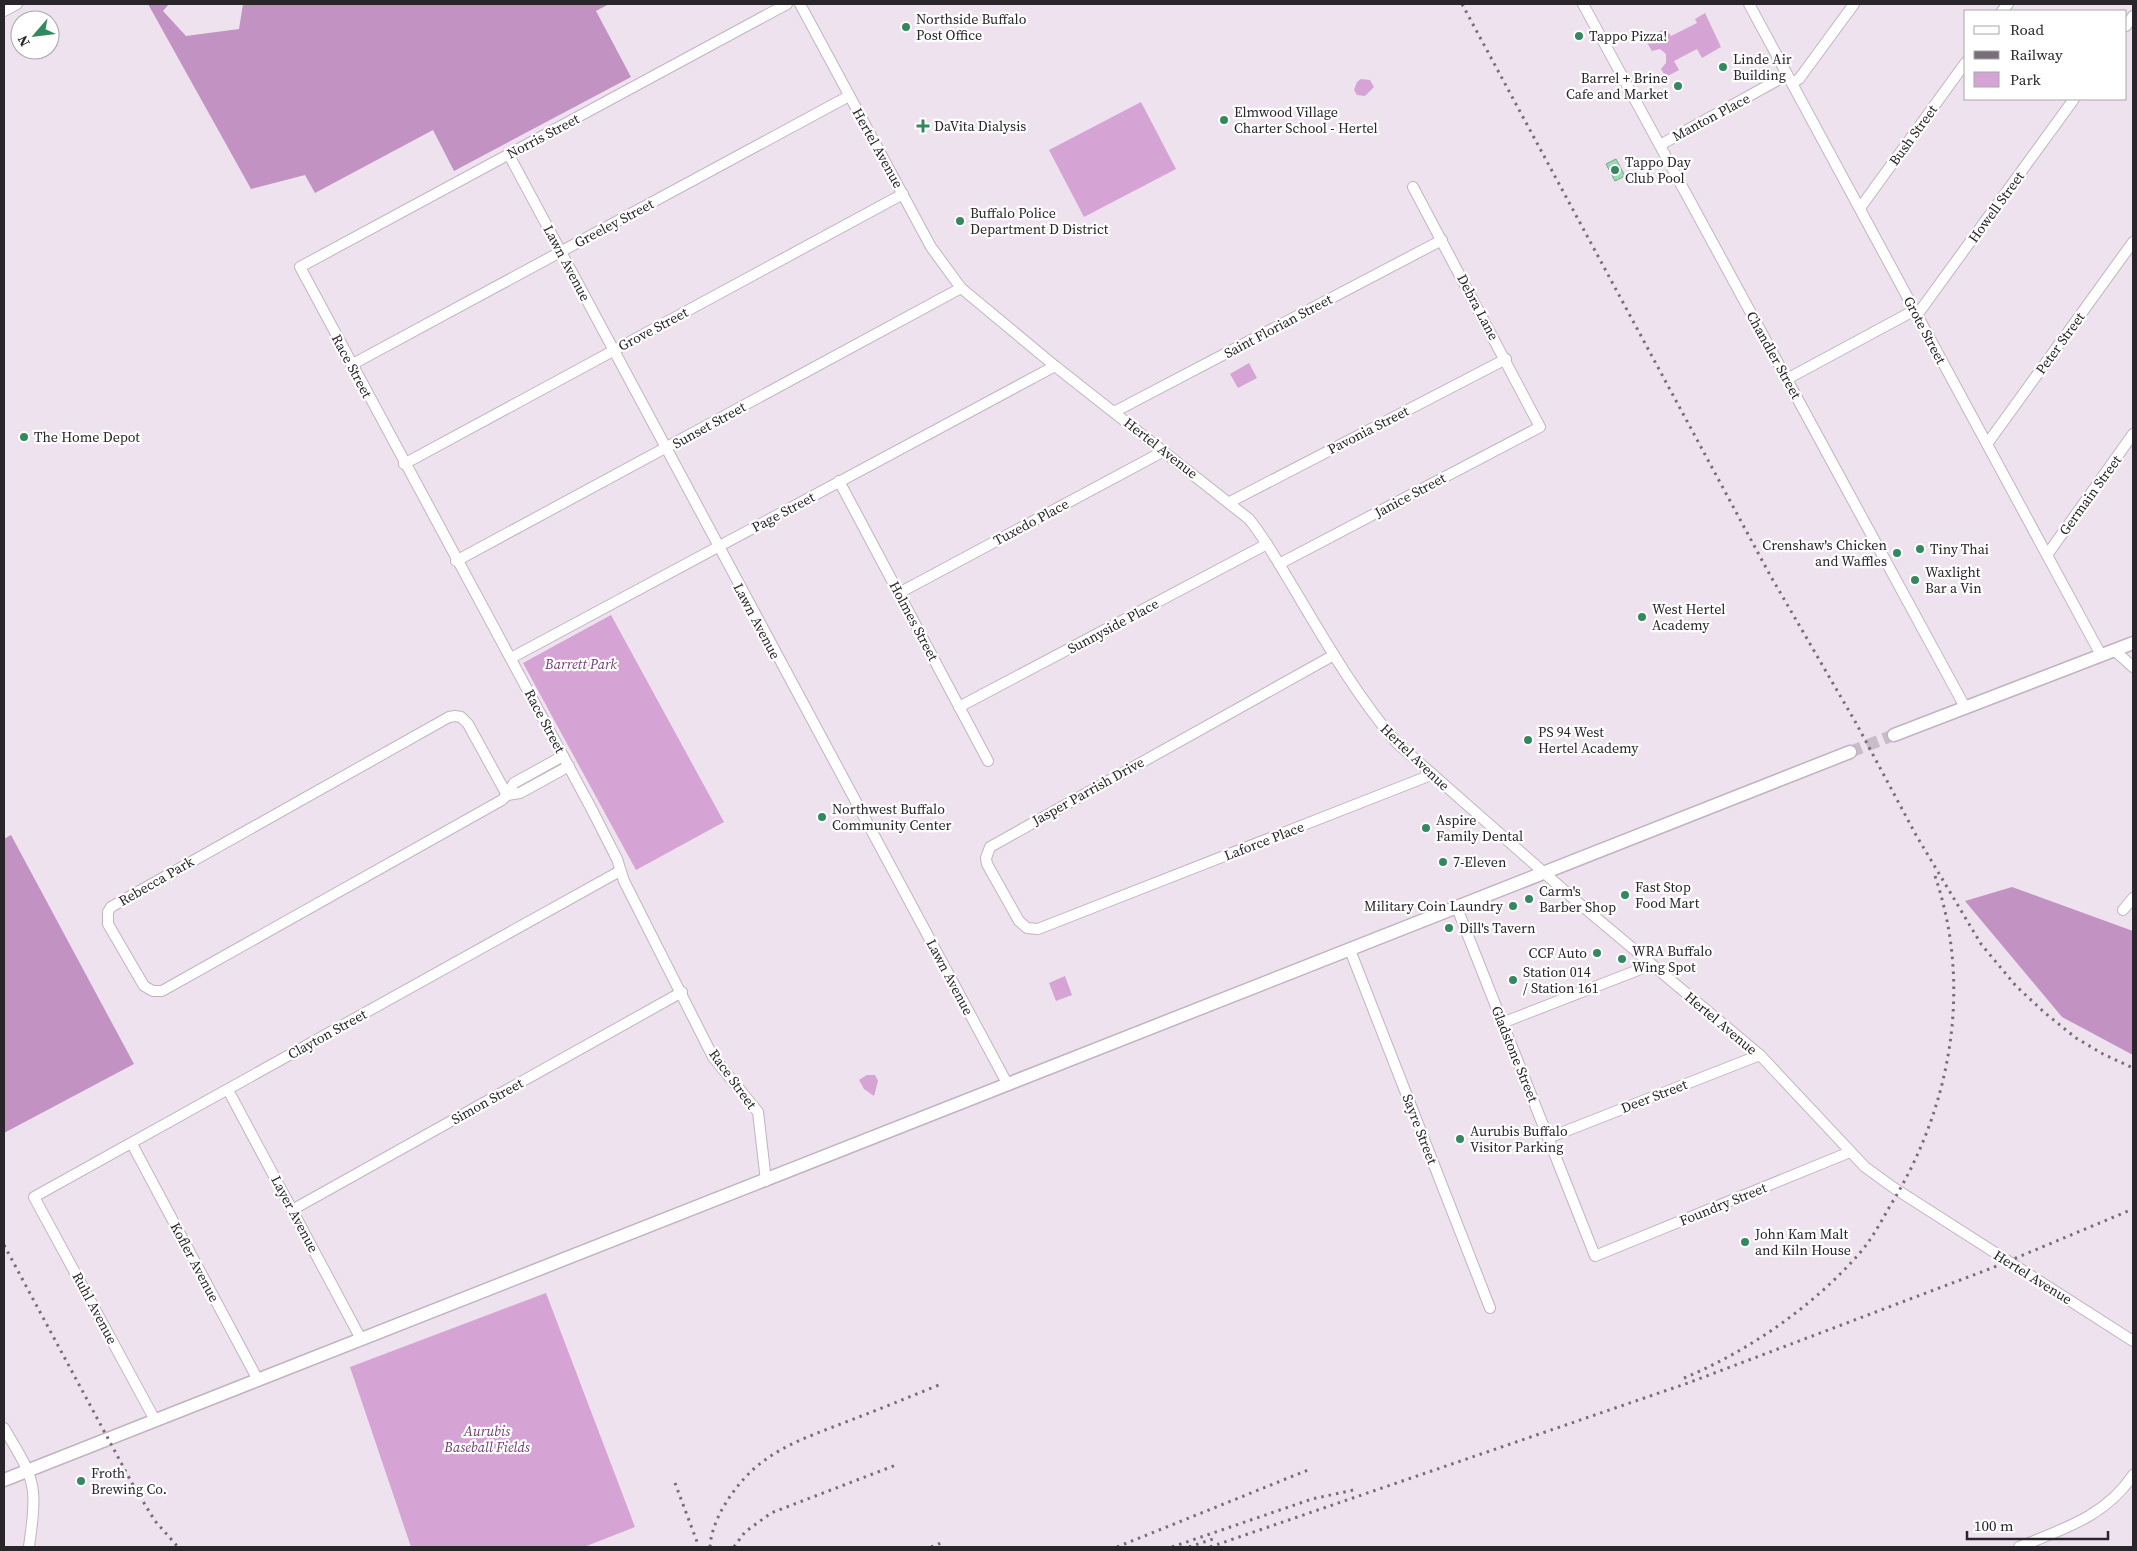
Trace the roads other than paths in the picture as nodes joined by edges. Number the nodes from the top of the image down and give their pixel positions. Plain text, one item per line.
1 (17, 4) edge
2 (787, 4) edge
3 (800, 4) edge
4 (1584, 4) edge
5 (1749, 4) edge
6 (1854, 4) edge
7 (4, 11) edge
8 (1964, 65) edge
9 (1790, 79) junction
10 (849, 96) junction
11 (2073, 100) edge
12 (1660, 144) junction
13 (509, 155) junction
14 (1413, 187) dead end
15 (903, 194) junction
16 (1860, 208) junction
17 (1442, 240) junction
18 (2133, 242) edge
19 (561, 252) junction
20 (300, 268) joint
21 (961, 288) junction
22 (1916, 313) junction
23 (614, 350) junction
24 (1506, 359) junction
25 (352, 365) junction
26 (1055, 366) junction
27 (1787, 379) junction
28 (1114, 412) junction
29 (1540, 427) joint
30 (2133, 434) edge
31 (1987, 444) junction
32 (667, 448) junction
33 (1164, 451) junction
34 (404, 464) junction
35 (839, 482) junction
36 (1230, 502) junction
37 (1267, 544) junction
38 (718, 546) junction
39 (2047, 555) junction
40 (456, 561) junction
41 (1279, 564) junction
42 (899, 593) junction
43 (2133, 643) edge
44 (2114, 650) junction
45 (1334, 655) junction
46 (2101, 655) junction
47 (511, 658) junction
48 (2133, 667) edge
49 (959, 707) junction
50 (1965, 707) junction
51 (1894, 735) tunnel mouth
52 (1850, 752) tunnel mouth
53 (563, 756) junction
54 (988, 761) dead end
55 (569, 766) junction
56 (1431, 774) junction
57 (507, 794) junction
58 (620, 871) junction
59 (1544, 873) junction
60 (2133, 898) edge
61 (1096, 907) joint
62 (1457, 908) junction
63 (2123, 910) dead end
64 (1350, 950) junction
65 (1651, 964) junction
66 (682, 992) junction
67 (1502, 1023) junction
68 (1760, 1054) junction
69 (1008, 1085) junction
70 (228, 1090) junction
71 (1548, 1138) junction
72 (132, 1144) junction
73 (1850, 1152) junction
74 (766, 1181) junction
75 (34, 1197) joint
76 (292, 1210) junction
77 (1595, 1256) joint
78 (1490, 1308) dead end
79 (361, 1339) junction
80 (2133, 1341) edge
81 (258, 1380) junction
82 (155, 1420) junction
83 (4, 1428) edge
84 (27, 1471) junction
85 (2133, 1475) edge
86 (4, 1480) edge
87 (29, 1547) edge
88 (2019, 1547) edge

1 - 7 street
2 - 13 street, Norris Street
3 - 10 street, Hertel Avenue
4 - 12 street, Chandler Street
5 - 9 street, Grote Street
6 - 9 street, Manton Place
8 - 16 street, Bush Street
9 - 12 street, Manton Place
9 - 16 street, Grote Street
10 - 15 street, Hertel Avenue
10 - 19 street, Greeley Street
11 - 22 street, Howell Street
12 - 27 street, Chandler Street
13 - 19 street, Lawn Avenue
13 - 20 street, Norris Street
14 - 17 street, Debra Lane
15 - 21 street, Hertel Avenue
15 - 23 street, Grove Street
16 - 22 street, Grote Street
17 - 24 street, Debra Lane
17 - 28 street, Saint Florian Street
18 - 31 street, Peter Street
19 - 23 street, Lawn Avenue
19 - 25 street, Greeley Street
20 - 25 street, Race Street
21 - 26 street, Hertel Avenue
21 - 32 street, Sunset Street
22 - 27 street, Howell Street
22 - 31 street, Grote Street
23 - 32 street, Lawn Avenue
23 - 34 street, Grove Street
24 - 29 street, Debra Lane
24 - 36 street, Pavonia Street
25 - 34 street, Race Street
26 - 28 street, Hertel Avenue
26 - 35 street, Page Street
27 - 50 street, Chandler Street
28 - 33 street, Hertel Avenue
29 - 41 street, Janice Street
30 - 39 street, Germain Street
31 - 39 street, Grote Street
32 - 38 street, Lawn Avenue
32 - 40 street, Sunset Street
33 - 36 street, Hertel Avenue
33 - 42 street, Tuxedo Place
34 - 40 street, Race Street
35 - 38 street, Page Street
35 - 42 street, Holmes Street
36 - 37 street, Hertel Avenue
37 - 41 street, Hertel Avenue
37 - 49 street, Sunnyside Place
38 - 47 street, Page Street
38 - 69 street, Lawn Avenue
39 - 46 street, Grote Street
40 - 47 street, Race Street
41 - 45 street, Hertel Avenue
42 - 49 street, Holmes Street
43 - 44 main road
44 - 46 main road
44 - 48 street
45 - 56 street, Hertel Avenue
45 - 61 street, Jasper Parrish Drive
46 - 50 main road
47 - 53 street, Race Street
49 - 54 street, Holmes Street
50 - 51 main road
52 - 59 main road
53 - 55 street, Race Street
53 - 57 street, Rebecca Park
55 - 57 street, Rebecca Park
55 - 58 street, Race Street
56 - 59 street, Hertel Avenue
56 - 61 street, Laforce Place
57 - 57 street, Rebecca Park
58 - 66 street, Race Street
58 - 70 street, Clayton Street
59 - 62 main road
59 - 65 street, Hertel Avenue
60 - 63 street
62 - 64 main road
62 - 67 street, Gladstone Street
64 - 69 main road
64 - 78 street, Sayre Street
65 - 67 street
65 - 68 street, Hertel Avenue
66 - 74 street, Race Street
66 - 76 street, Simon Street
67 - 71 street, Gladstone Street
68 - 71 street, Deer Street
68 - 73 street, Hertel Avenue
69 - 74 main road
70 - 72 street, Clayton Street
70 - 76 street, Layer Avenue
71 - 77 street, Gladstone Street
72 - 75 street, Clayton Street
72 - 81 street, Kofler Avenue
73 - 77 street, Foundry Street
73 - 80 street, Hertel Avenue
74 - 79 main road
75 - 82 street, Ruhl Avenue
76 - 79 street, Layer Avenue
79 - 81 main road
81 - 82 main road
82 - 84 main road
83 - 84 street
84 - 86 main road
84 - 87 street
85 - 88 street

